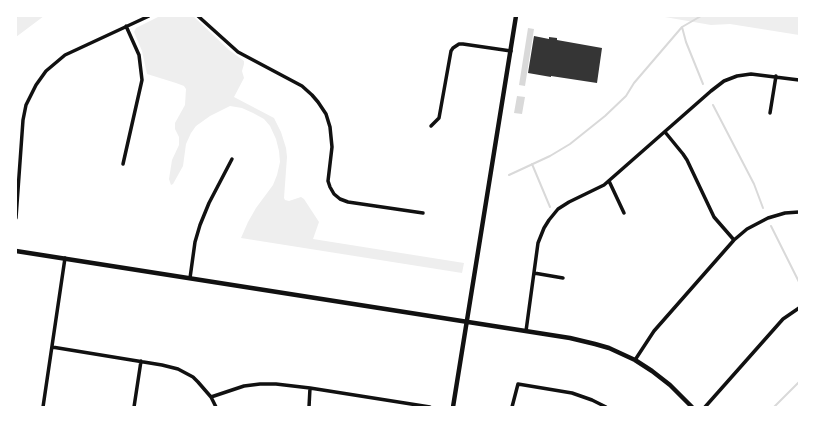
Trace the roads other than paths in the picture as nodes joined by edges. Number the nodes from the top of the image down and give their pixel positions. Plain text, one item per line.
1 (149, 16) edge
2 (198, 16) edge
3 (516, 16) edge
4 (126, 26) junction
5 (510, 51) junction
6 (776, 76) junction
7 (799, 80) edge
8 (770, 113) dead end
9 (431, 126) dead end
10 (665, 132) junction
11 (232, 159) dead end
12 (123, 164) dead end
13 (609, 181) junction
14 (799, 212) edge
15 (423, 213) dead end
16 (624, 213) dead end
17 (16, 218) edge
18 (734, 240) junction
19 (16, 251) edge
20 (65, 258) junction
21 (534, 273) junction
22 (190, 278) junction
23 (563, 278) dead end
24 (799, 308) edge
25 (467, 322) junction
26 (526, 331) junction
27 (52, 347) junction
28 (635, 360) junction
29 (141, 361) junction
30 (310, 388) junction
31 (211, 397) junction
32 (43, 407) edge
33 (134, 407) edge
34 (216, 407) edge
35 (309, 407) edge
36 (430, 407) edge
37 (453, 407) edge
38 (512, 407) edge
39 (606, 407) edge
40 (692, 407) edge
41 (705, 407) edge

1 - 4 street
2 - 15 street
3 - 5 street
4 - 12 street
4 - 17 street
5 - 9 street
5 - 25 street
6 - 7 street
6 - 8 street
6 - 10 street
10 - 13 street
10 - 18 street
11 - 22 street
13 - 16 street
13 - 21 street
14 - 18 street
18 - 28 street
19 - 20 street
20 - 22 street
20 - 27 street
21 - 23 street
21 - 26 street
22 - 25 street
24 - 41 street
25 - 26 street
25 - 37 street
26 - 28 street
27 - 29 street
27 - 32 street
28 - 40 street
29 - 31 street
29 - 33 street
30 - 31 street
30 - 35 street
30 - 36 street
31 - 34 street
38 - 39 street

